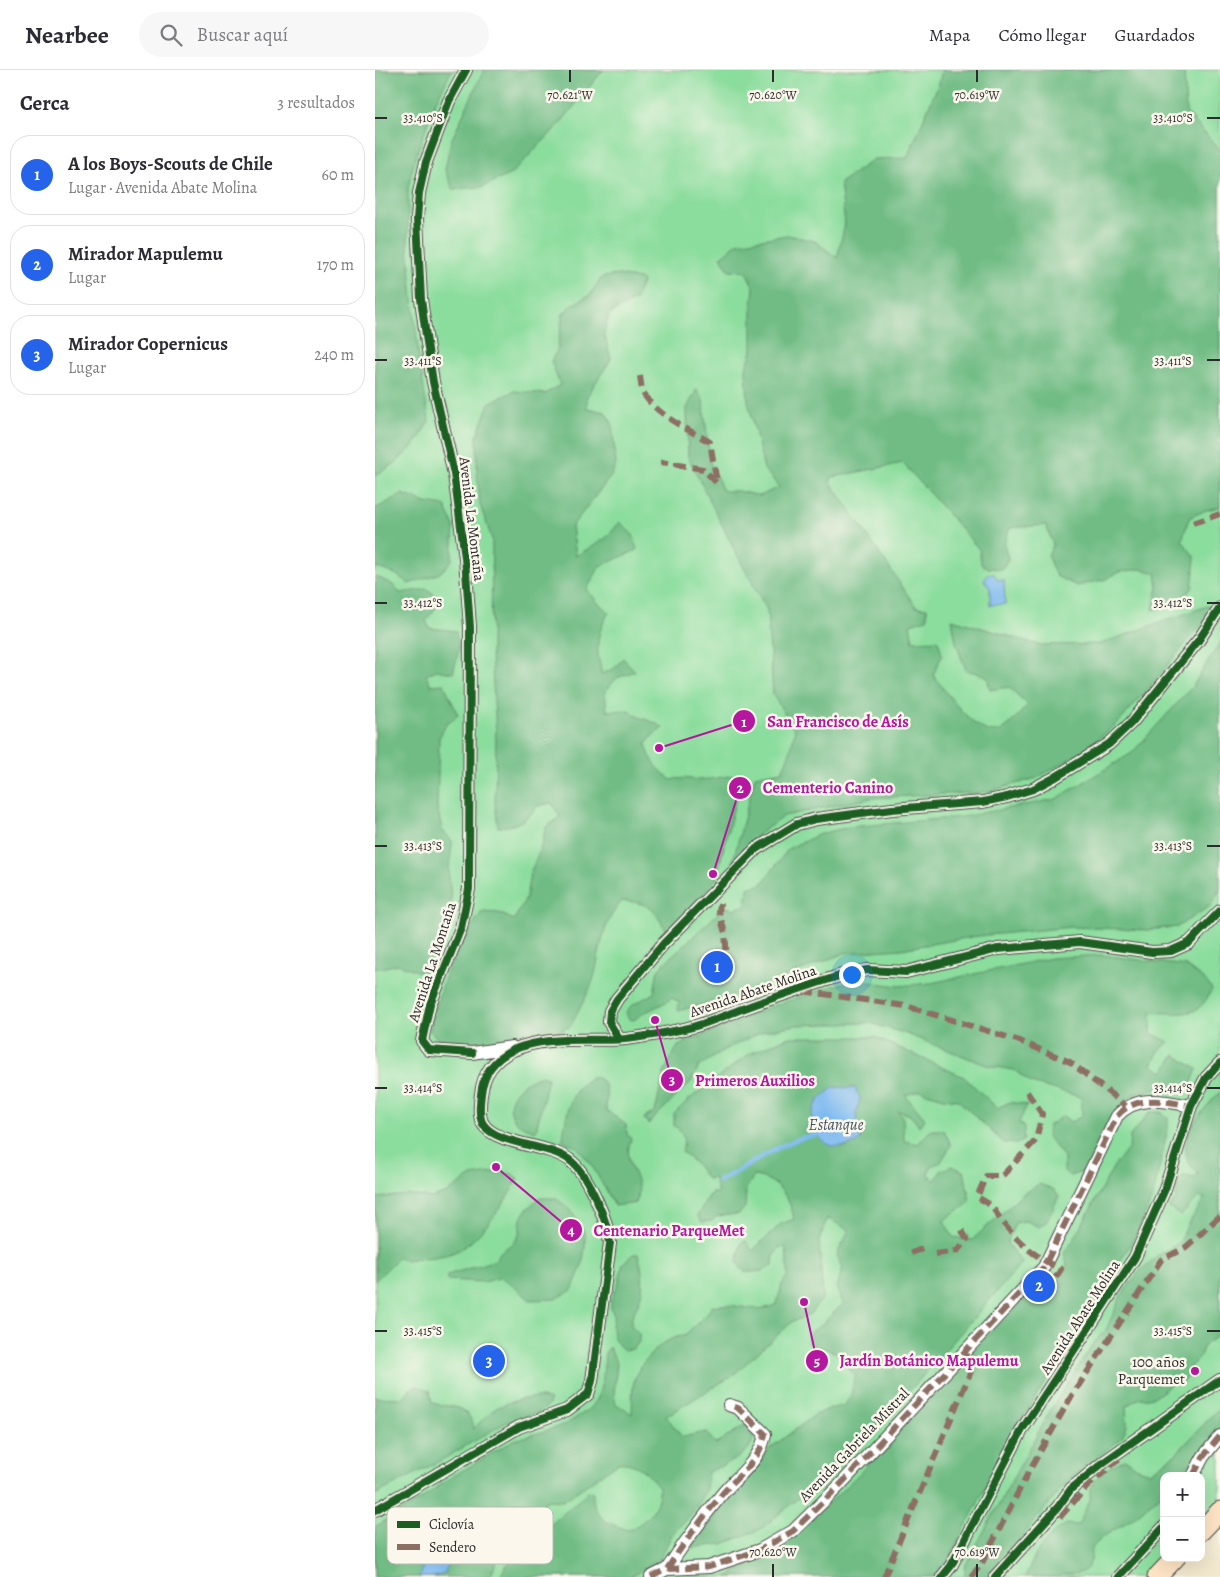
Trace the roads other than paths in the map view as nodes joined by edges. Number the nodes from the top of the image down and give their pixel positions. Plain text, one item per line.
1 (465, 70) edge
2 (1220, 608) edge
3 (1220, 910) edge
4 (619, 1039) junction
5 (529, 1044) junction
6 (1220, 1063) edge
7 (1191, 1106) junction
8 (1220, 1380) edge
9 (729, 1404) dead end
10 (1220, 1436) edge
11 (1195, 1472) edge
12 (375, 1510) edge
13 (1220, 1511) edge
14 (1205, 1527) edge
15 (1160, 1531) edge
16 (1171, 1562) edge
17 (667, 1569) junction
18 (651, 1577) edge
19 (941, 1577) edge
20 (995, 1577) edge
21 (1118, 1577) edge
22 (1157, 1577) edge

1 - 5 street, Avenida La Montaña
2 - 4 street
3 - 4 street, Avenida Abate Molina
4 - 5 street, Avenida Abate Molina
5 - 12 street
6 - 7 street, Avenida Abate Molina
7 - 17 street, Avenida Gabriela Mistral
7 - 19 street, Avenida Abate Molina
8 - 20 street
9 - 17 street, Avenida Gabriela Mistral
10 - 11 street
13 - 14 street
15 - 21 street
16 - 22 street
17 - 18 street, Avenida Gabriela Mistral

